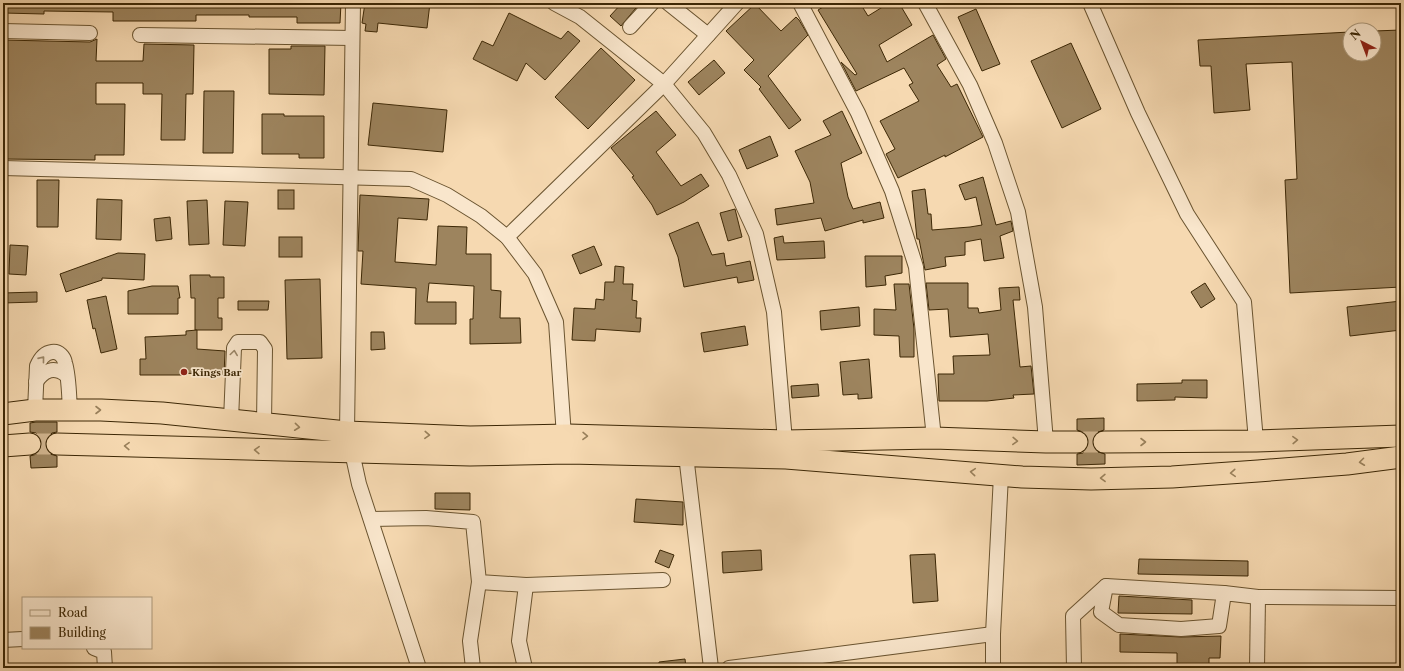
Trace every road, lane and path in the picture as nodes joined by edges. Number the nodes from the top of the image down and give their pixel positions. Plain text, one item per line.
1 (353, 3) edge
2 (554, 3) edge
3 (652, 3) edge
4 (668, 3) edge
5 (737, 3) edge
6 (800, 3) edge
7 (925, 3) edge
8 (1090, 3) edge
9 (630, 27) dead end
10 (3, 31) edge
11 (90, 33) dead end
12 (140, 35) dead end
13 (708, 35) junction
14 (352, 38) junction
15 (664, 84) junction
16 (3, 168) edge
17 (350, 177) junction
18 (507, 237) junction
19 (35, 410) junction
20 (70, 410) junction
21 (3, 414) edge
22 (231, 420) junction
23 (264, 423) junction
24 (347, 432) junction
25 (564, 436) junction
26 (1401, 436) edge
27 (934, 438) junction
28 (785, 441) junction
29 (1046, 442) junction
30 (1077, 442) tunnel mouth
31 (1104, 442) tunnel mouth
32 (1256, 442) junction
33 (30, 444) tunnel mouth
34 (57, 444) tunnel mouth
35 (3, 446) edge
36 (352, 452) junction
37 (686, 455) junction
38 (1401, 457) edge
39 (1001, 475) junction
40 (371, 519) junction
41 (663, 580) dead end
42 (479, 582) junction
43 (526, 585) junction
44 (1106, 586) junction
45 (1224, 593) junction
46 (1258, 597) junction
47 (1401, 598) edge
48 (993, 634) junction
49 (22, 639) edge
50 (3, 640) edge
51 (96, 649) edge
52 (105, 668) edge
53 (419, 668) edge
54 (473, 668) edge
55 (525, 668) edge
56 (711, 668) edge
57 (729, 668) edge
58 (993, 668) edge
59 (1074, 668) edge
60 (1257, 668) edge

1 - 14 street
2 - 15 street
3 - 9 street
4 - 13 street
5 - 13 street
6 - 27 street
7 - 29 street
8 - 32 street
10 - 11 street
12 - 14 street
13 - 15 street
14 - 17 street
15 - 18 street
15 - 28 street
16 - 17 street
17 - 18 street
17 - 24 street
18 - 25 street
19 - 20 highway
19 -> 20 street
19 - 21 highway
20 -> 22 highway
22 - 23 highway
22 -> 23 street
23 -> 24 highway
24 -> 25 highway
25 -> 28 highway
32 -> 26 highway
27 - 28 highway
27 -> 29 highway
29 - 30 highway
31 -> 32 highway
33 - 35 highway
36 -> 34 highway
36 - 37 highway
36 - 40 street
39 -> 37 highway
37 - 56 street
38 -> 39 highway
39 - 48 street
40 - 42 street
40 - 53 street
41 - 43 street
42 - 43 street
42 - 54 street
43 - 55 street
44 - 45 street
44 - 45 street
44 - 59 street
45 - 46 street
46 - 47 street
46 - 60 street
48 - 57 street
48 - 58 street
49 - 50 street
51 - 52 street

